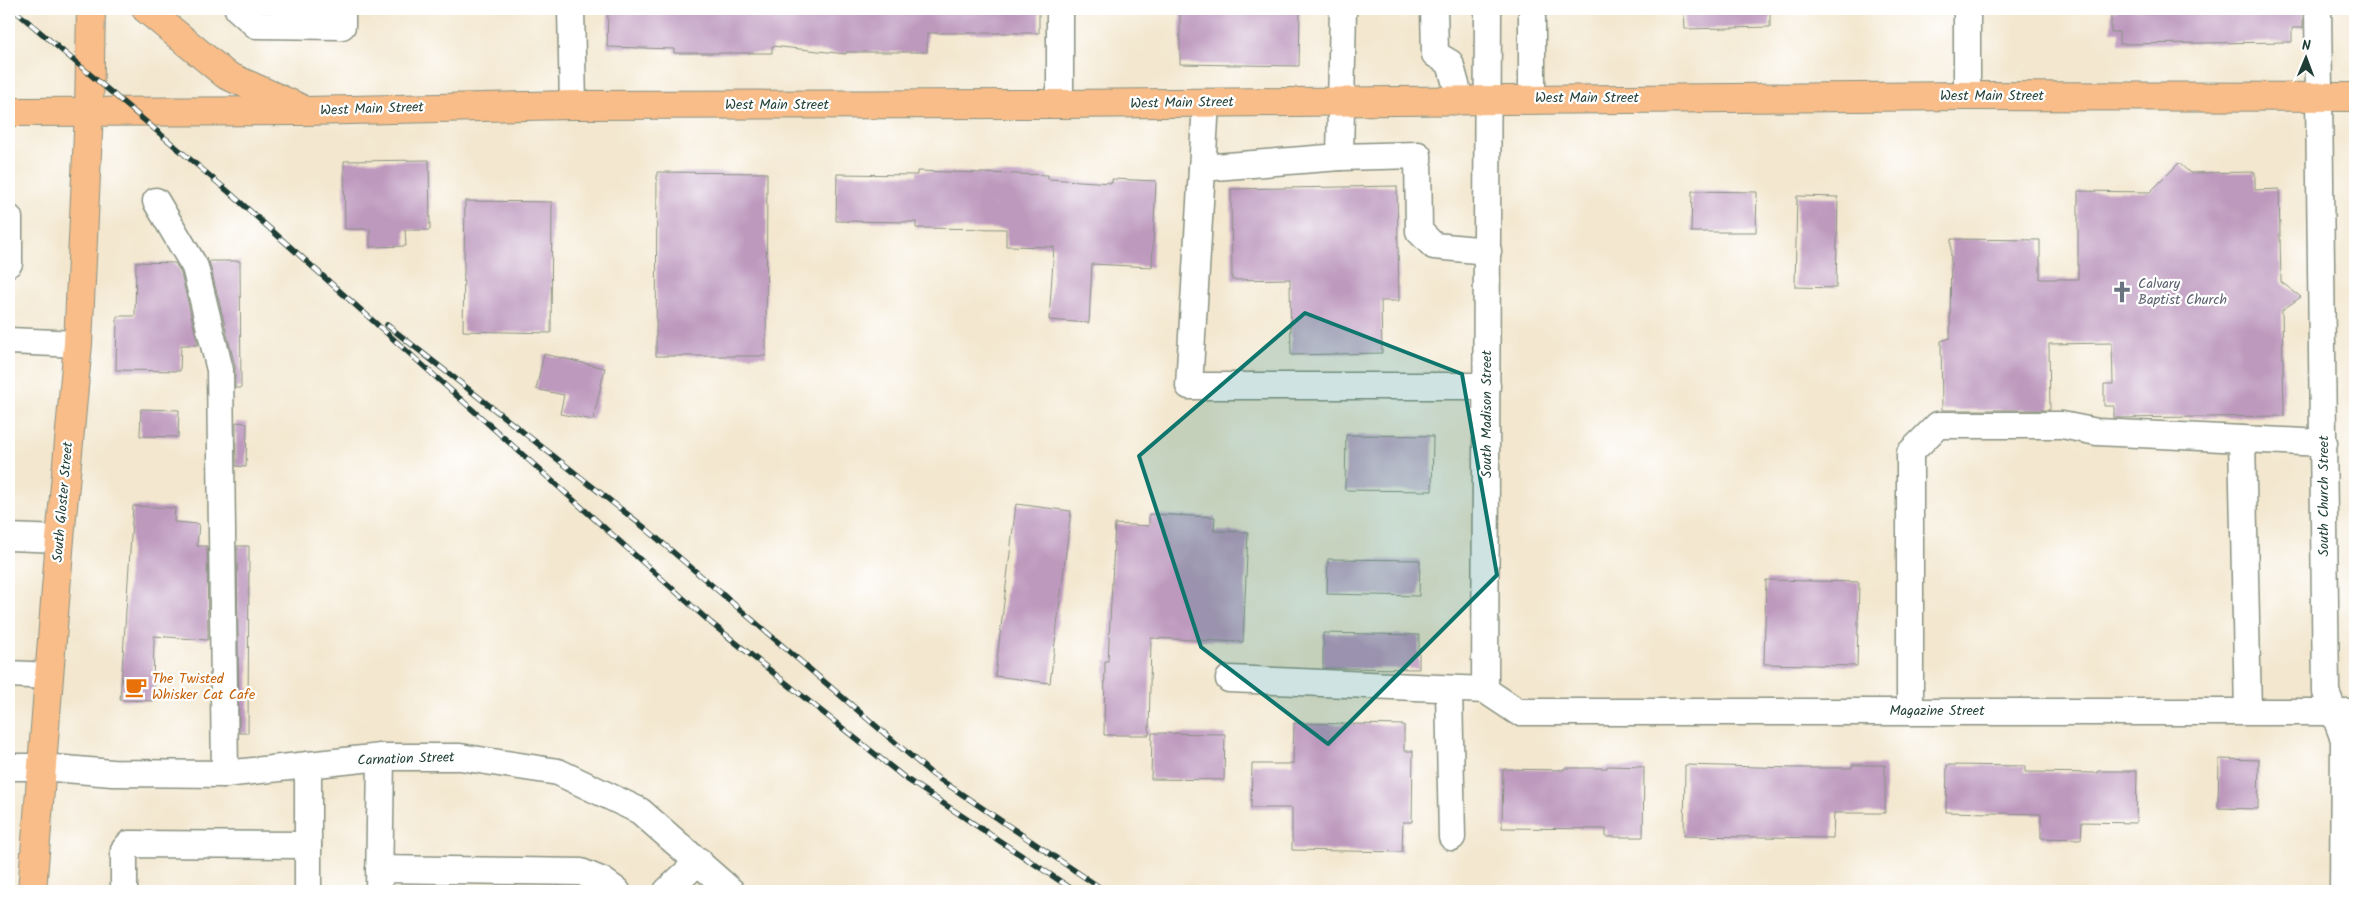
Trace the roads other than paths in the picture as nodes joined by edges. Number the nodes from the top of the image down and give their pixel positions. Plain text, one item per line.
1 (91, 9) edge
2 (146, 9) edge
3 (238, 9) edge
4 (342, 9) edge
5 (571, 9) edge
6 (1060, 9) edge
7 (1343, 9) edge
8 (1434, 9) edge
9 (1488, 9) edge
10 (1532, 9) edge
11 (1967, 9) edge
12 (2318, 9) edge
13 (1967, 96) junction
14 (2320, 97) junction
15 (2355, 97) edge
16 (1460, 99) junction
17 (1488, 99) junction
18 (1532, 99) junction
19 (1341, 101) junction
20 (1206, 103) junction
21 (573, 104) junction
22 (1060, 104) junction
23 (306, 111) junction
24 (9, 112) edge
25 (89, 112) junction
26 (1340, 157) junction
27 (1202, 168) junction
28 (156, 201) dead end
29 (9, 218) edge
30 (1488, 251) junction
31 (9, 262) edge
32 (9, 321) edge
33 (9, 341) edge
34 (38, 342) junction
35 (78, 344) junction
36 (1487, 386) junction
37 (2242, 439) junction
38 (2324, 443) junction
39 (9, 538) edge
40 (60, 539) junction
41 (9, 674) edge
42 (49, 676) junction
43 (1229, 679) dead end
44 (1449, 689) junction
45 (1485, 690) junction
46 (1910, 711) junction
47 (2248, 711) junction
48 (2344, 712) edge
49 (381, 758) junction
50 (308, 765) junction
51 (9, 767) edge
52 (42, 767) junction
53 (225, 774) junction
54 (1452, 836) dead end
55 (308, 845) junction
56 (699, 861) junction
57 (379, 880) edge
58 (32, 891) edge
59 (124, 891) edge
60 (308, 891) edge
61 (617, 891) edge
62 (667, 891) edge
63 (731, 891) edge
64 (2343, 891) edge

1 - 25 main road, South Gloster Street
2 - 23 main road
3 - 4 street
5 - 21 street
6 - 22 street
7 - 19 street
8 - 16 street
9 - 17 street, South Madison Street
10 - 18 street
11 - 13 street
12 - 14 street, South Church Street
13 - 14 main road, West Main Street
13 - 18 main road, West Main Street
14 - 15 main road, West Main Street
14 - 38 street, South Church Street
16 - 17 main road, West Main Street
16 - 19 main road, West Main Street
17 - 18 main road, West Main Street
17 - 30 street, South Madison Street
19 - 20 main road, West Main Street
19 - 26 street
20 - 22 main road, West Main Street
20 - 27 street
21 - 22 main road, West Main Street
21 - 23 main road, West Main Street
23 - 25 main road, West Main Street
24 - 25 main road, West Main Street
25 - 35 main road, South Gloster Street
26 - 27 street
26 - 30 street
27 - 36 street
28 - 53 street
29 - 31 street
30 - 36 street, South Madison Street
32 - 34 street
33 - 34 street
34 - 35 street
35 - 40 main road, South Gloster Street
36 - 45 street, South Madison Street
37 - 38 street
37 - 46 street
37 - 47 street
38 - 48 street, South Church Street
39 - 40 street
40 - 42 main road, South Gloster Street
41 - 42 street
42 - 52 main road, South Gloster Street
43 - 44 street
44 - 45 street
44 - 54 street
45 - 46 street, Magazine Street
46 - 47 street, Magazine Street
47 - 48 street, Magazine Street
48 - 64 street, South Church Street
49 - 50 street, Carnation Street
49 - 56 street, Carnation Street
49 - 57 street
50 - 53 street, Carnation Street
50 - 55 street
51 - 52 street, Carnation Street
52 - 53 street, Carnation Street
52 - 58 main road, South Gloster Street
55 - 59 street
55 - 60 street
56 - 62 street
56 - 63 street, Carnation Street
57 - 61 street

